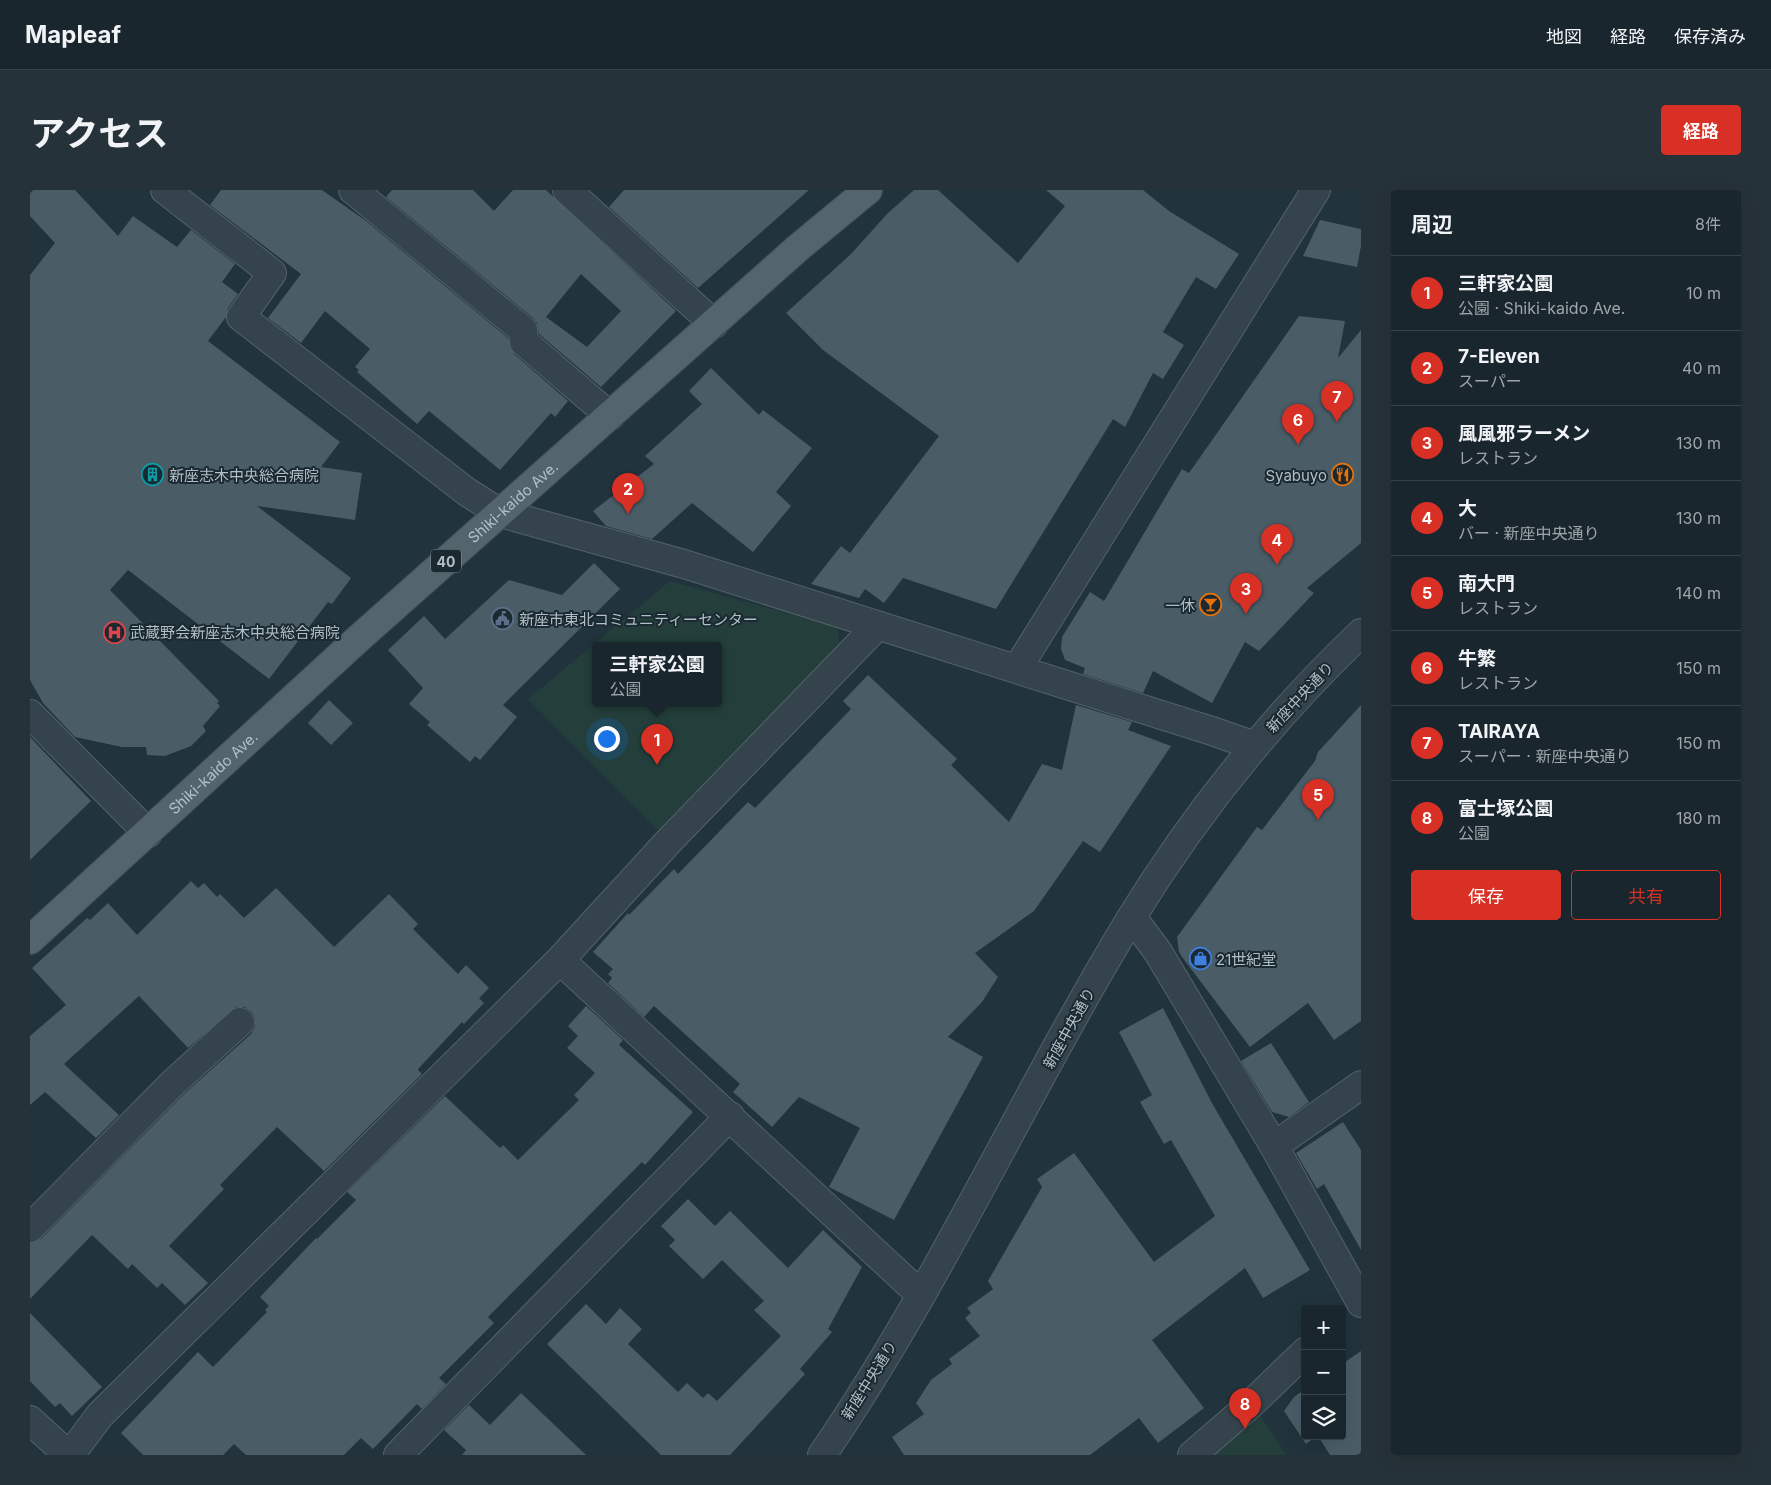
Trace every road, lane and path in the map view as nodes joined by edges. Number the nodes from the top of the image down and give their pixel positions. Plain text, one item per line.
1 (165, 190) edge
2 (353, 190) edge
3 (567, 190) edge
4 (868, 190) edge
5 (1316, 190) edge
6 (714, 324) junction
7 (610, 416) junction
8 (500, 513) junction
9 (877, 626) junction
10 (1361, 633) edge
11 (1017, 669) junction
12 (30, 714) edge
13 (1255, 746) junction
14 (148, 833) junction
15 (1132, 916) junction
16 (30, 940) edge
17 (560, 960) junction
18 (240, 1022) dead end
19 (1361, 1085) edge
20 (730, 1116) junction
21 (1274, 1146) junction
22 (30, 1228) edge
23 (921, 1295) junction
24 (1354, 1306) edge
25 (1301, 1356) edge
26 (30, 1420) edge
27 (826, 1453) edge
28 (69, 1455) edge
29 (398, 1455) edge
30 (1192, 1455) edge

1 - 8 street
2 - 7 street
3 - 6 street
4 - 6 main road, Shiki-kaido Ave. / 40
5 - 11 street
6 - 7 main road, Shiki-kaido Ave. / 40
7 - 8 main road, Shiki-kaido Ave. / 40
8 - 9 street
8 - 14 main road, Shiki-kaido Ave. / 40
9 - 11 street
9 - 17 street
10 - 13 street, 新座中央通り
11 - 13 street
12 - 14 street
13 - 15 street, 新座中央通り
14 - 16 main road, Shiki-kaido Ave. / 40
15 - 21 street
15 - 23 street, 新座中央通り
17 - 20 street
17 - 28 street
18 - 22 street
19 - 21 street
20 - 23 street
20 - 29 street
21 - 24 street
23 - 27 street, 新座中央通り
25 - 30 street
26 - 28 street

